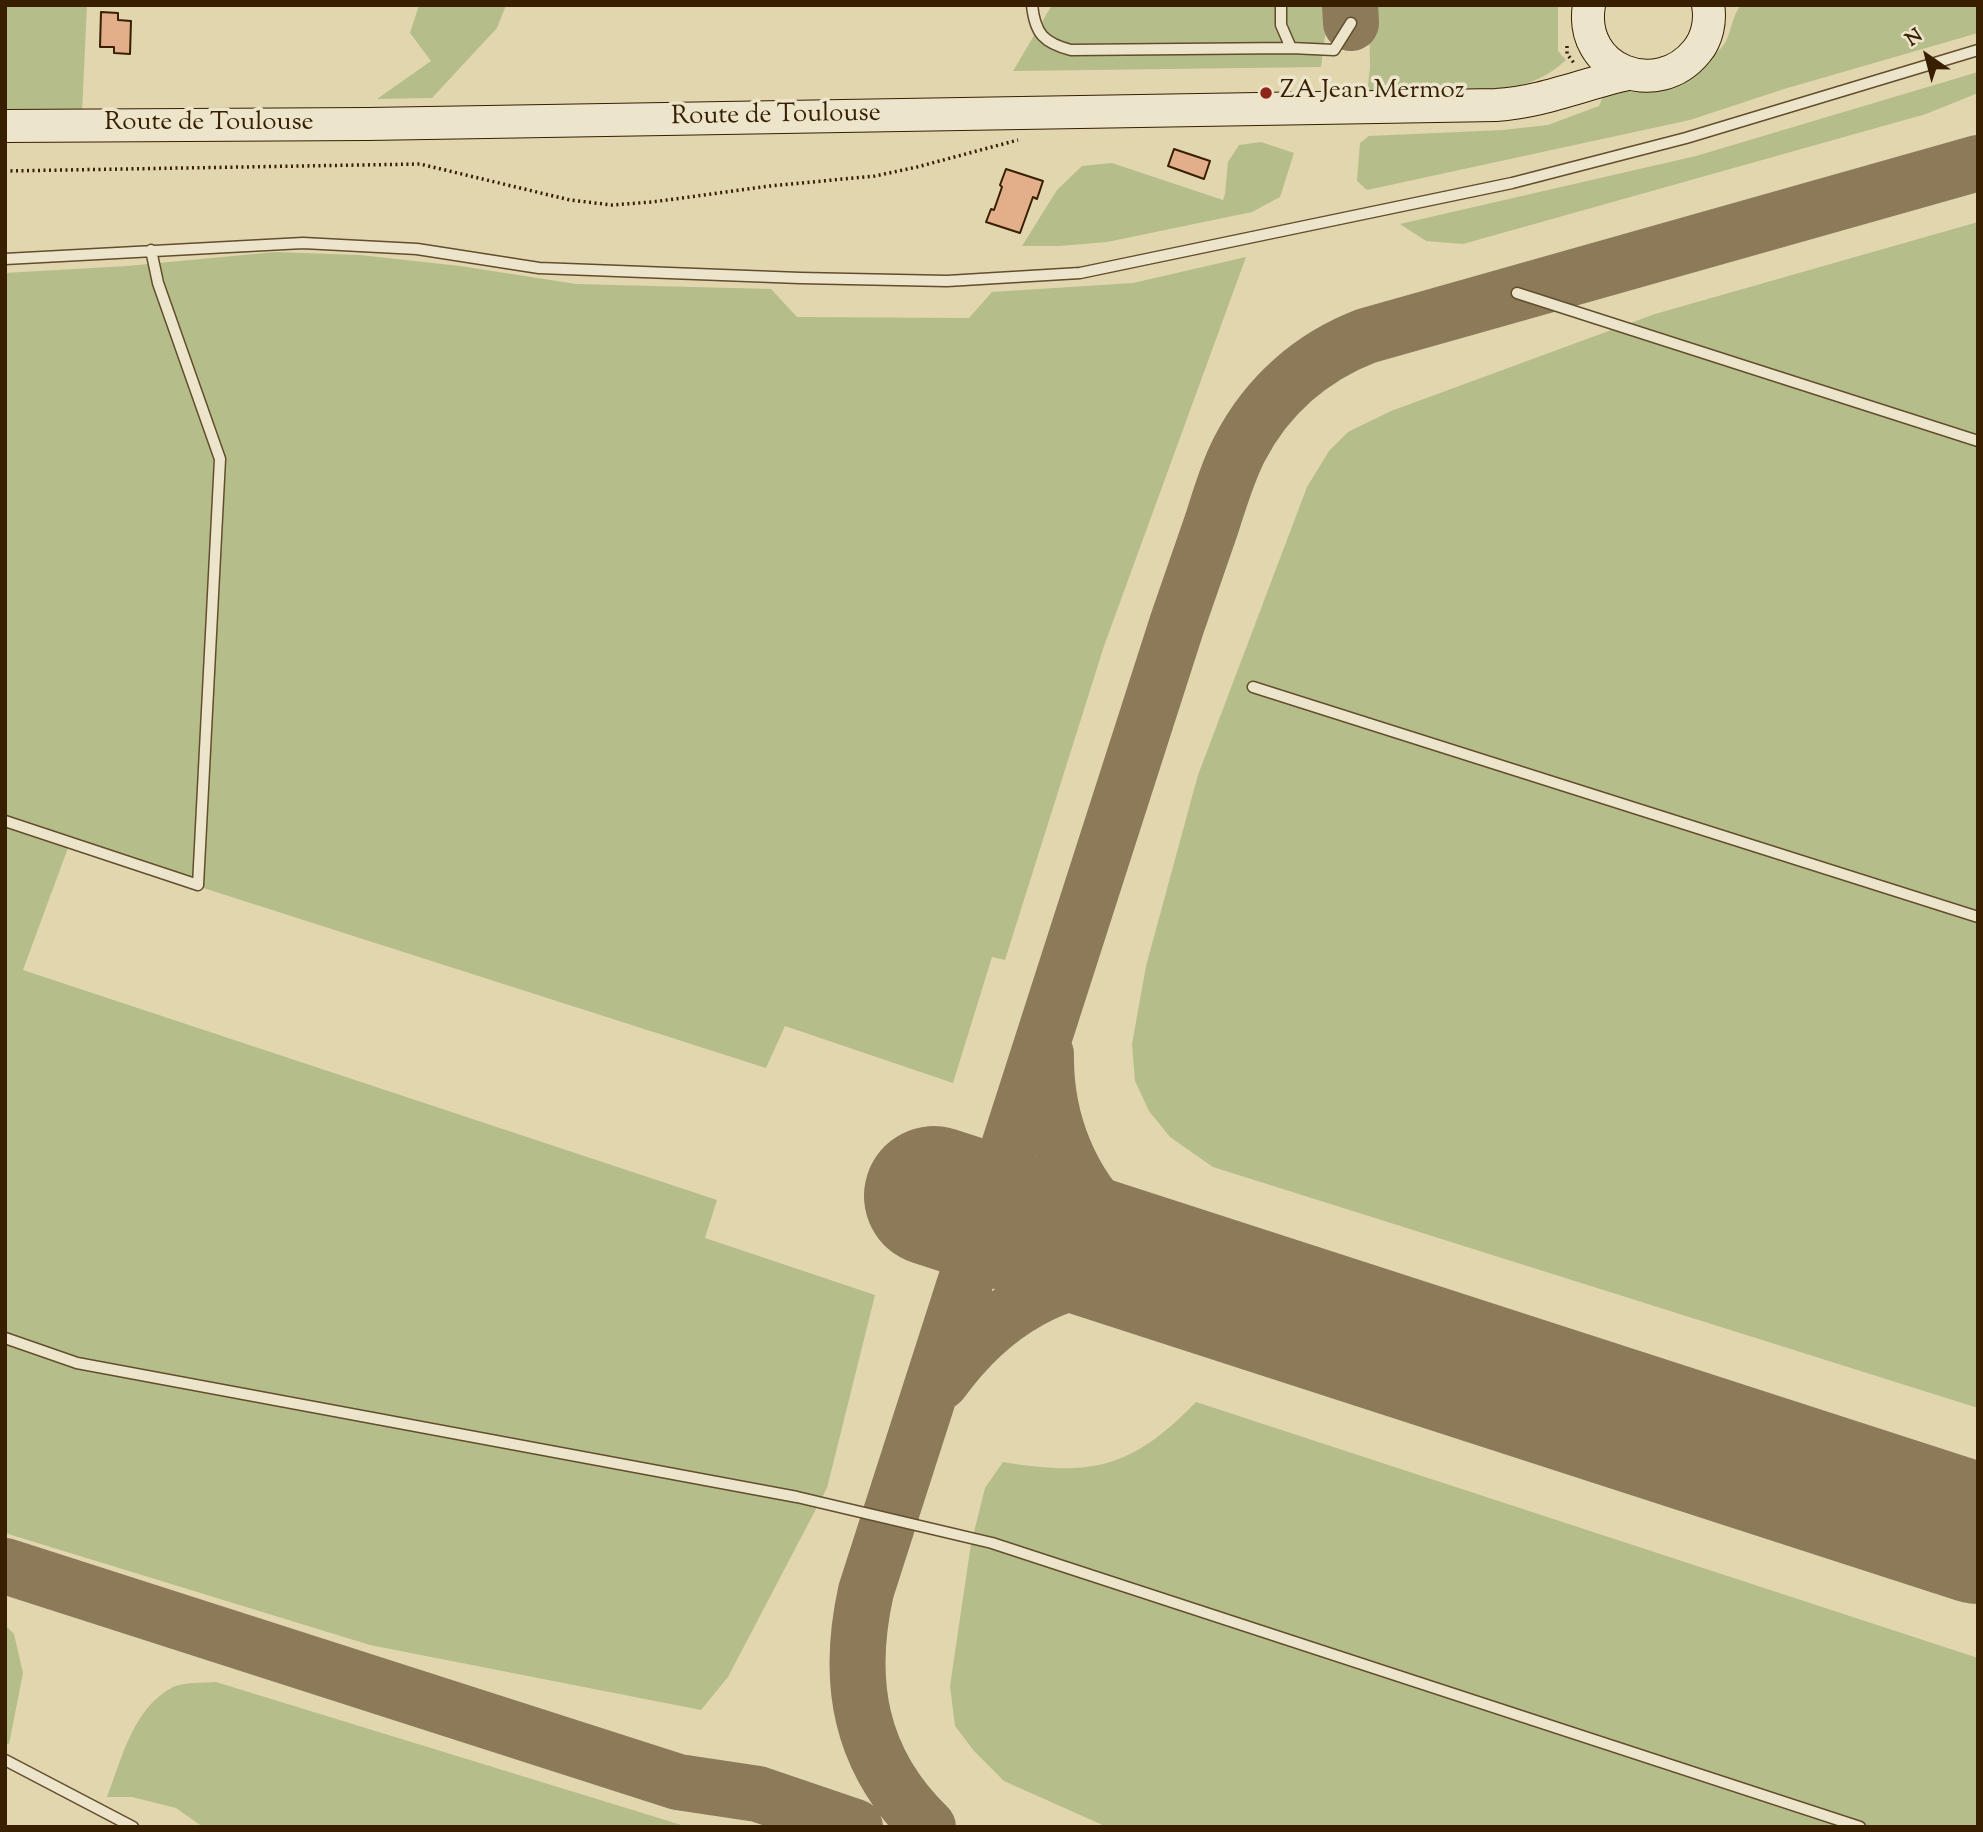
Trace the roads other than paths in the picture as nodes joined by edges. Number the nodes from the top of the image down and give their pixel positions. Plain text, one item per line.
1 (1032, 5) edge
2 (1281, 5) edge
3 (1711, 8) edge
4 (1351, 23) dead end
5 (1581, 37) edge
6 (1291, 48) junction
7 (1978, 50) edge
8 (1628, 74) junction
9 (1546, 98) junction
10 (5, 126) edge
11 (151, 250) junction
12 (5, 259) edge
13 (1517, 293) dead end
14 (1978, 441) edge
15 (1252, 687) dead end
16 (5, 821) edge
17 (1978, 916) edge
18 (5, 1338) edge
19 (5, 1760) edge
20 (133, 1827) edge
21 (1860, 1827) edge

1 - 6 lane
2 - 6 lane
3 - 8 main road, Route de Toulouse
4 - 6 lane
5 - 8 main road
5 - 9 main road
7 - 11 lane
8 - 9 main road, Route de Toulouse
9 - 10 main road, Route de Toulouse
11 - 12 lane
11 - 16 lane
13 - 14 lane
15 - 17 lane
18 - 21 lane
19 - 20 lane

